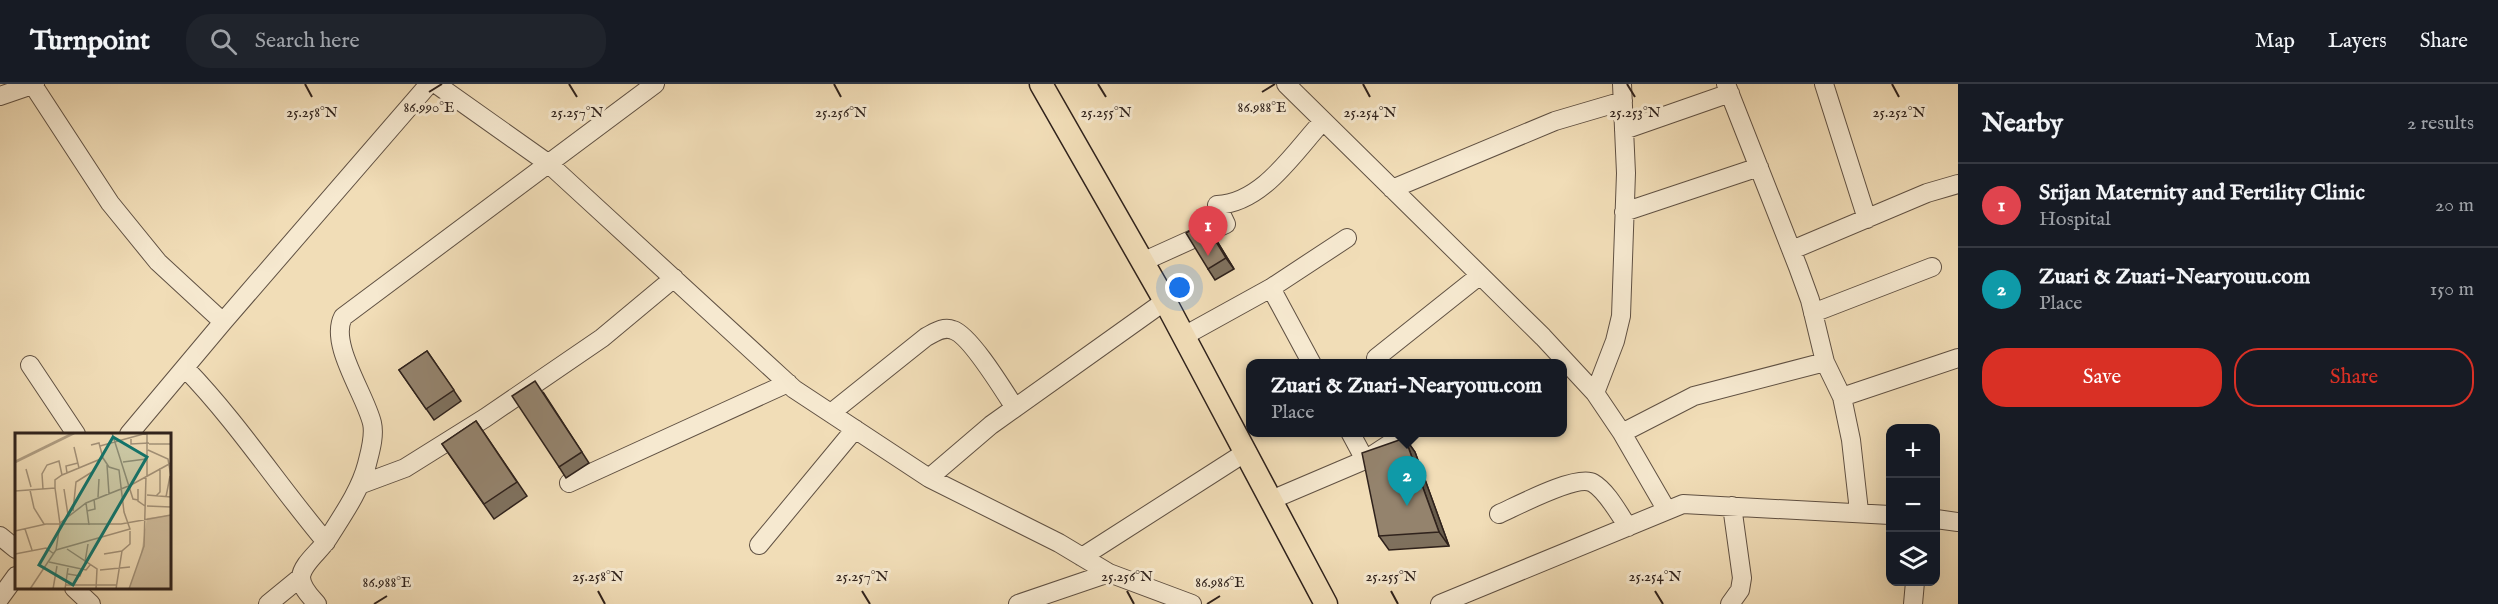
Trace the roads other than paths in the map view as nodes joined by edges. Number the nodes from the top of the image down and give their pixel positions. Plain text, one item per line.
1 (429, 84) edge
2 (436, 84) edge
3 (656, 84) edge
4 (1041, 84) edge
5 (1286, 84) edge
6 (1824, 84) edge
7 (34, 85) edge
8 (1728, 87) edge
9 (1622, 93) edge
10 (0, 96) edge
11 (1323, 121) junction
12 (1624, 130) junction
13 (549, 164) junction
14 (1759, 167) junction
15 (1958, 184) edge
16 (1392, 189) junction
17 (1624, 212) junction
18 (1867, 219) junction
19 (1347, 238) dead end
20 (1792, 250) junction
21 (1142, 262) junction
22 (1932, 267) dead end
23 (1479, 276) junction
24 (674, 278) junction
25 (1271, 288) junction
26 (1165, 301) junction
27 (1813, 313) junction
28 (223, 322) junction
29 (1184, 336) junction
30 (1376, 357) dead end
31 (1958, 358) edge
32 (1310, 359) edge
33 (1563, 359) edge
34 (1826, 362) junction
35 (1567, 363) edge
36 (30, 365) dead end
37 (186, 369) junction
38 (788, 383) junction
39 (1595, 393) junction
40 (1842, 397) junction
41 (1015, 408) junction
42 (831, 413) junction
43 (855, 429) junction
44 (75, 433) edge
45 (131, 433) edge
46 (1622, 433) junction
47 (1353, 437) edge
48 (1397, 439) edge
49 (1246, 452) junction
50 (1365, 460) junction
51 (929, 478) junction
52 (568, 483) dead end
53 (362, 484) junction
54 (1272, 500) junction
55 (1732, 506) junction
56 (1666, 508) junction
57 (1858, 511) junction
58 (1499, 514) dead end
59 (1886, 514) edge
60 (1940, 520) edge
61 (1958, 522) edge
62 (1628, 527) junction
63 (0, 536) edge
64 (326, 542) junction
65 (759, 545) dead end
66 (15, 548) edge
67 (1082, 557) junction
68 (1108, 573) junction
69 (15, 577) edge
70 (301, 577) junction
71 (1915, 586) edge
72 (75, 589) edge
73 (0, 598) edge
74 (90, 604) edge
75 (268, 604) edge
76 (317, 604) edge
77 (1018, 604) edge
78 (1189, 604) edge
79 (1326, 604) edge
80 (1440, 604) edge
81 (1730, 604) edge
82 (1913, 604) edge

1 - 28 street
2 - 13 street
3 - 13 street
4 - 21 main road
5 - 11 street
6 - 18 street
7 - 10 street
7 - 28 street
8 - 12 street
8 - 14 street
9 - 12 street
9 - 16 street
11 - 16 street
11 - 21 street
12 - 17 street
13 - 24 street
13 - 53 street
14 - 17 street
14 - 20 street
15 - 18 street
16 - 23 street
17 - 39 street
18 - 20 street
19 - 25 street
20 - 27 street
21 - 26 main road
22 - 27 street
23 - 30 street
23 - 33 street
24 - 38 street
24 - 53 street
25 - 29 street
25 - 32 street
26 - 29 main road
26 - 41 street
27 - 34 street
28 - 37 street
29 - 49 main road
31 - 40 street
34 - 40 street
34 - 46 street
35 - 39 street
36 - 44 street
37 - 45 street
37 - 64 street
38 - 42 street
38 - 52 street
39 - 46 street
40 - 57 street
41 - 42 street
41 - 51 street
42 - 43 street
43 - 51 street
43 - 65 street
46 - 56 street
47 - 50 street
48 - 50 street
49 - 54 main road
49 - 67 street
50 - 54 street
51 - 67 street
53 - 64 street
54 - 79 main road
55 - 56 street
55 - 57 street
55 - 81 street
56 - 62 street
57 - 59 street
58 - 62 street
60 - 61 street
62 - 80 street
63 - 66 street
64 - 70 street
67 - 68 street
68 - 77 street
68 - 78 street
69 - 73 street
70 - 75 street
70 - 76 street
71 - 82 street
72 - 74 street

